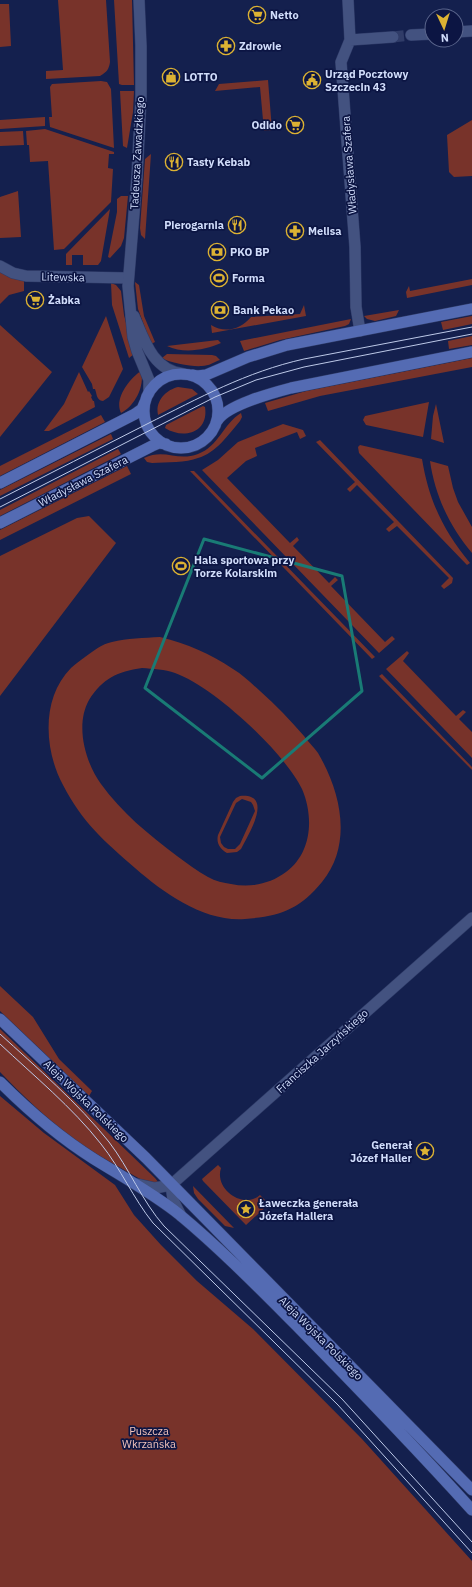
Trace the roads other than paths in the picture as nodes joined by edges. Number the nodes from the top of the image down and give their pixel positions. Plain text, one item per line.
1 (139, 0) edge
2 (348, 0) edge
3 (424, 34) edge
4 (411, 35) tunnel mouth
5 (393, 37) tunnel mouth
6 (350, 40) junction
7 (0, 266) edge
8 (128, 278) junction
9 (130, 306) junction
10 (472, 309) edge
11 (360, 330) junction
12 (472, 352) edge
13 (188, 375) junction
14 (147, 397) junction
15 (217, 421) junction
16 (167, 444) junction
17 (0, 483) edge
18 (0, 523) edge
19 (472, 918) edge
20 (0, 1019) edge
21 (1, 1082) edge
22 (131, 1182) junction
23 (172, 1185) junction
24 (181, 1216) junction
25 (472, 1490) edge
26 (472, 1510) edge

1 - 8 street, Tadeusza Zawadzkiego
2 - 6 street, Władysława Szafera
3 - 4 street
5 - 6 street
6 - 11 street, Władysława Szafera
7 - 8 street, Litewska
8 - 9 street, Tadeusza Zawadzkiego
9 - 13 street, Tadeusza Zawadzkiego
9 - 14 street, Tadeusza Zawadzkiego
10 - 11 main road
11 - 13 main road
12 - 15 main road
13 - 14 main road
13 - 15 main road
14 - 16 main road
14 - 17 main road
15 - 16 main road
16 - 18 main road, Władysława Szafera
19 - 23 street, Franciszka Jarzyńskiego
20 - 23 main road, Aleja Wojska Polskiego
21 - 22 main road, Aleja Wojska Polskiego
22 - 23 street, Aleja Wojska Polskiego
22 - 24 main road, Aleja Wojska Polskiego
23 - 24 street, Aleja Wojska Polskiego
23 - 25 main road, Aleja Wojska Polskiego
24 - 26 main road, Aleja Wojska Polskiego

